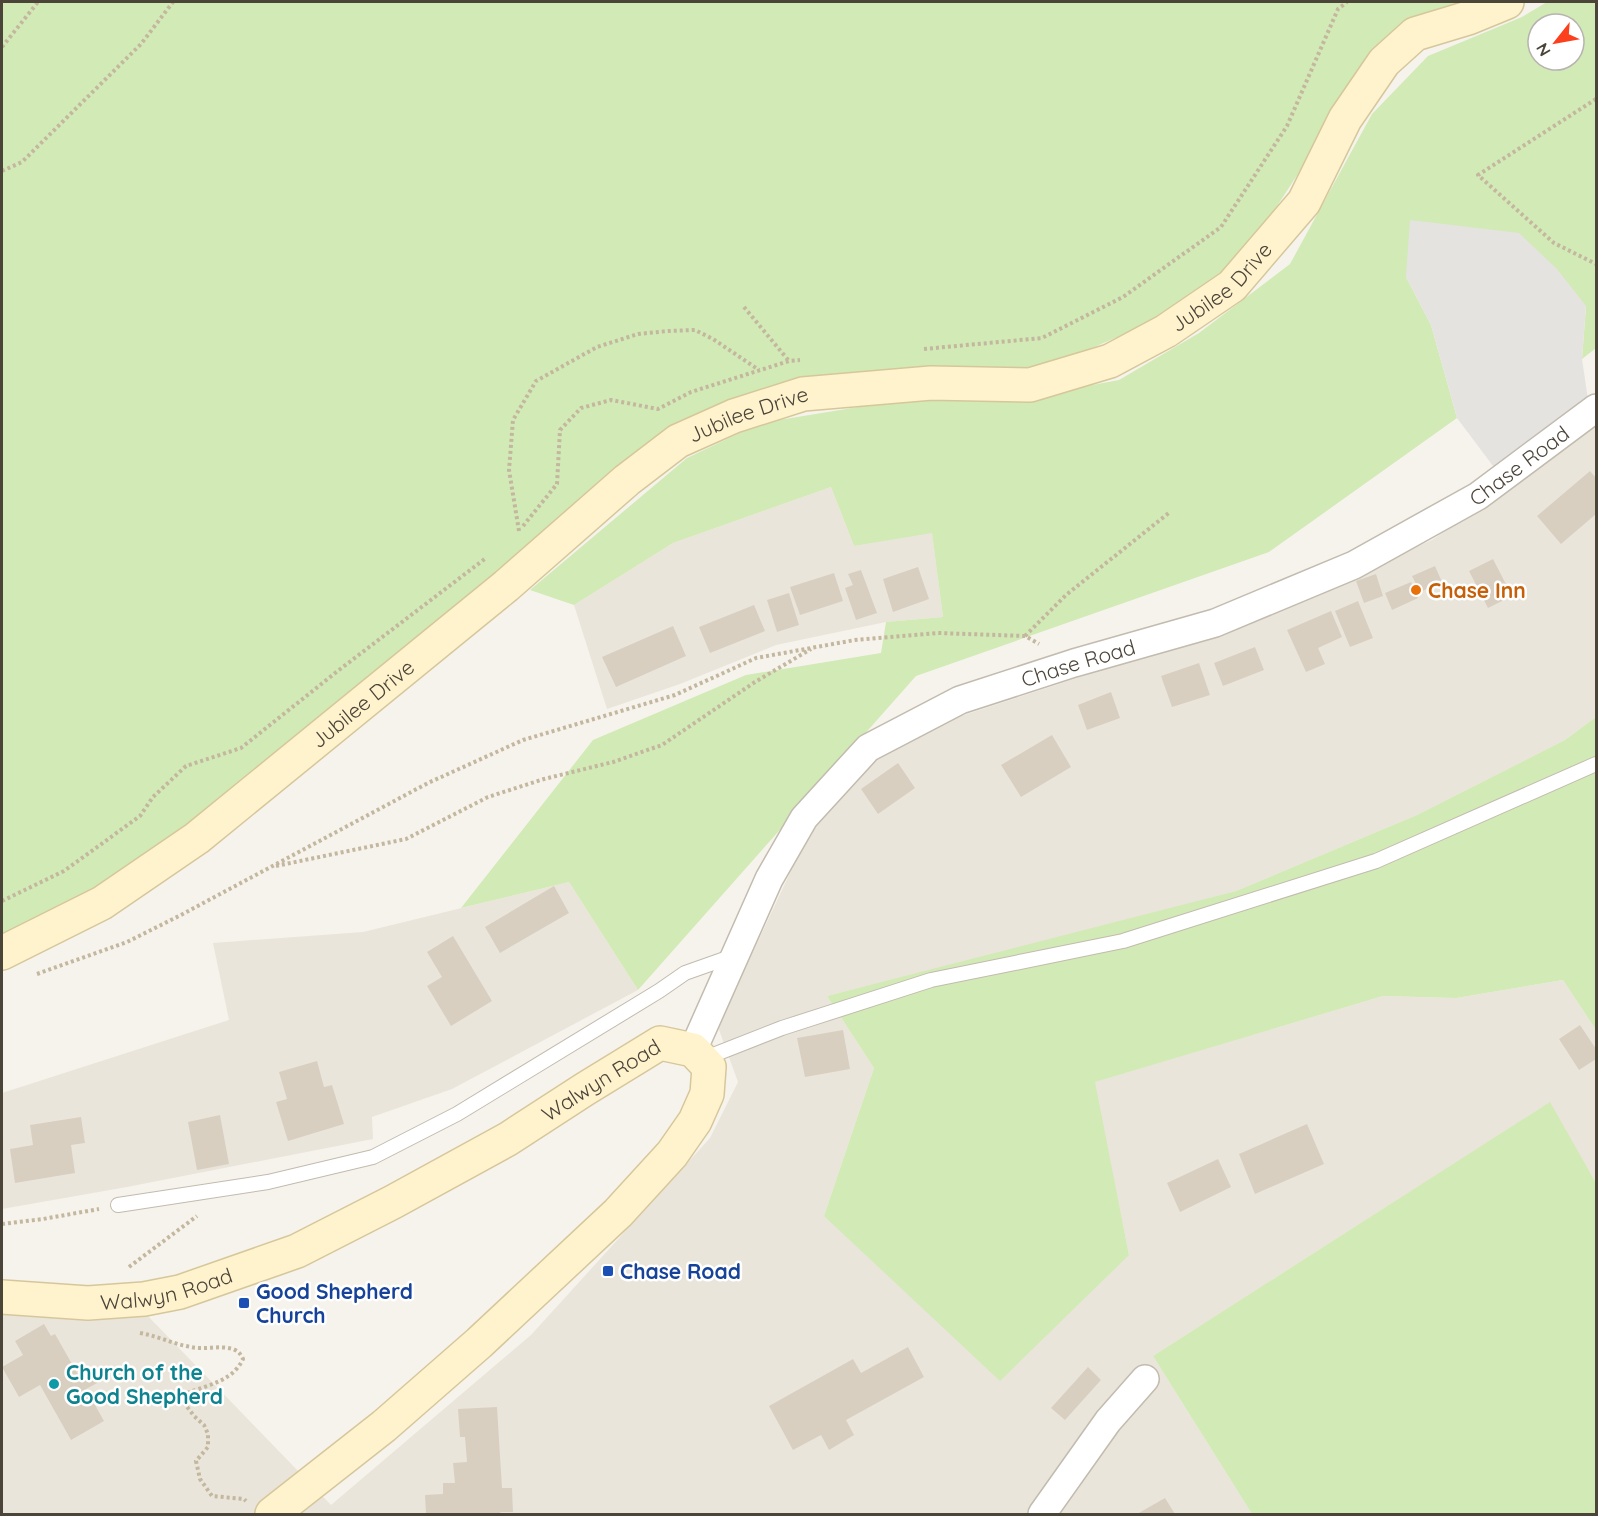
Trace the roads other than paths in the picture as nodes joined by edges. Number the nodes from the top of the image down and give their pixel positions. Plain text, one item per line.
1 (1507, 2) edge
2 (1596, 408) edge
3 (1596, 764) edge
4 (2, 952) edge
5 (734, 956) junction
6 (697, 1055) junction
7 (118, 1205) road end
8 (2, 1297) edge
9 (1145, 1379) dead end
10 (260, 1509) edge
11 (1042, 1515) edge

1 - 4 main road, Jubilee Drive
2 - 5 street, Chase Road
3 - 6 lane
5 - 6 street, Chase Road
5 - 7 lane
6 - 8 main road, Walwyn Road
6 - 10 main road
9 - 11 street

